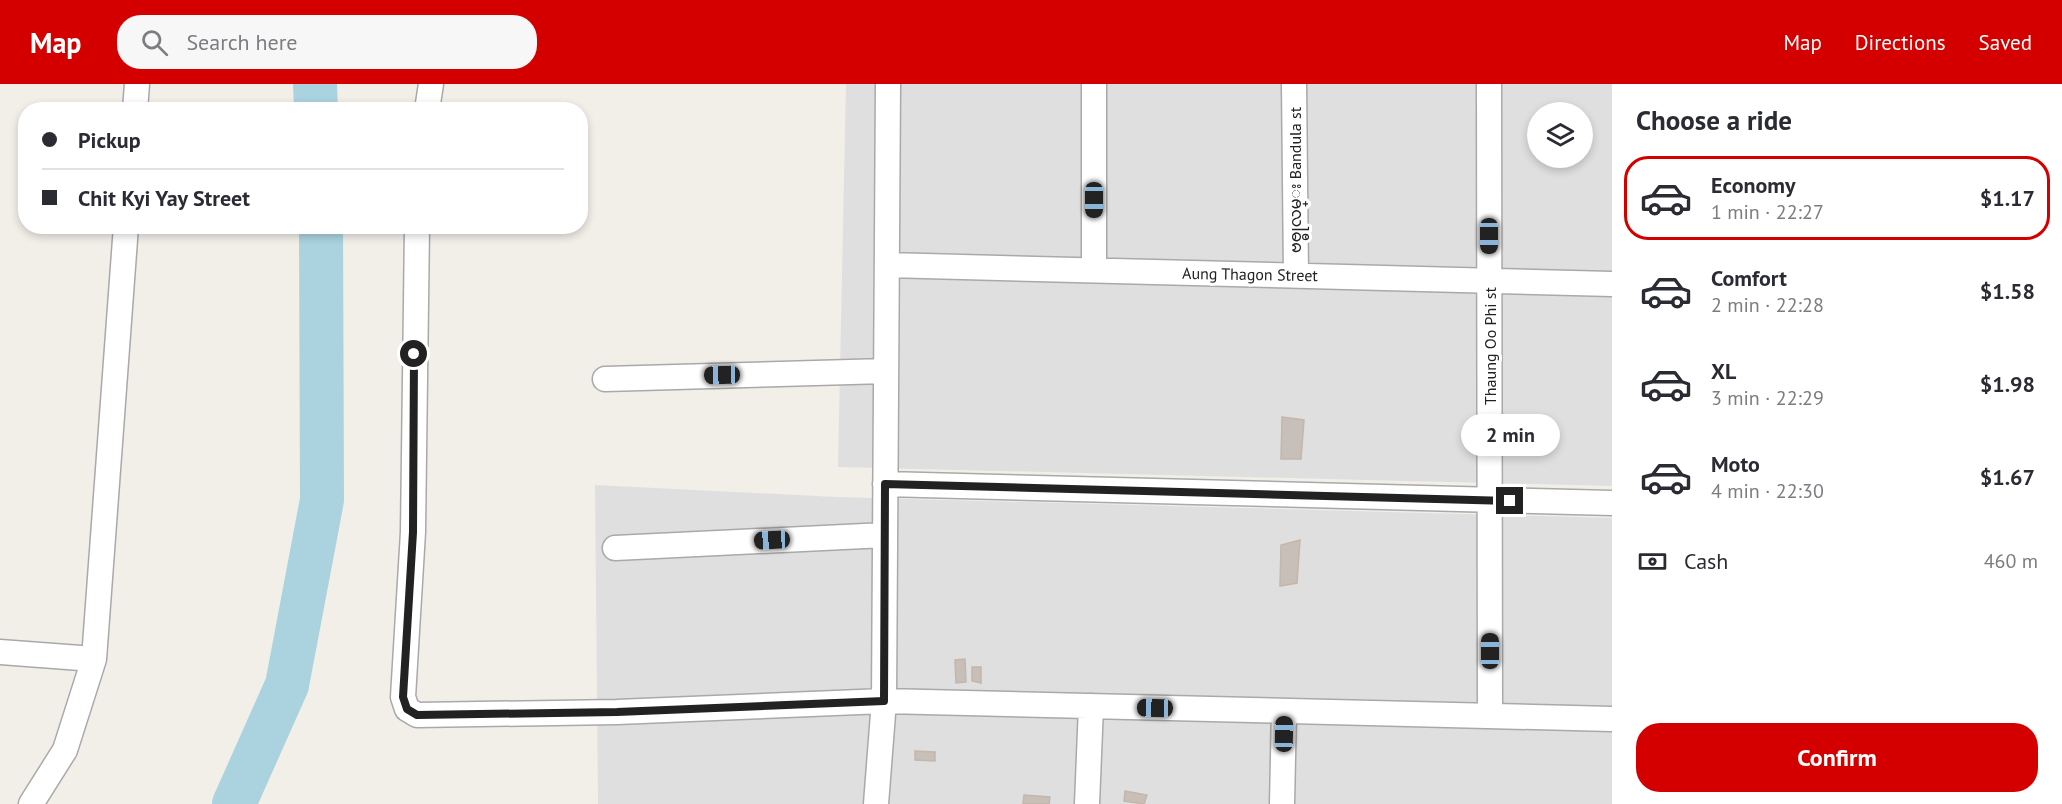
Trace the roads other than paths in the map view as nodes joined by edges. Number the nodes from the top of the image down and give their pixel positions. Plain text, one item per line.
1 (137, 84) edge
2 (431, 84) edge
3 (888, 84) edge
4 (1094, 84) edge
5 (1294, 84) edge
6 (1489, 84) edge
7 (136, 102) edge
8 (428, 102) edge
9 (125, 234) edge
10 (417, 234) edge
11 (887, 265) junction
12 (1094, 270) junction
13 (1296, 276) junction
14 (1489, 280) junction
15 (1612, 284) edge
16 (886, 371) junction
17 (604, 379) dead end
18 (885, 484) junction
19 (1490, 500) junction
20 (1612, 503) edge
21 (885, 535) junction
22 (615, 548) dead end
23 (0, 652) edge
24 (94, 658) junction
25 (884, 701) junction
26 (1090, 706) junction
27 (1284, 711) junction
28 (1491, 716) junction
29 (1612, 719) edge
30 (31, 804) edge
31 (876, 804) edge
32 (1087, 804) edge
33 (1282, 804) edge

1 - 7 street
2 - 8 street
3 - 11 street
4 - 12 street
5 - 13 street, ဗႎ္ဓုလမ္း Bandula st
6 - 14 street, Thaung Oo Phi st
9 - 24 street
10 - 25 street
11 - 12 street, Aung Thagon Street
11 - 16 street
12 - 13 street, Aung Thagon Street
13 - 14 street, Aung Thagon Street
14 - 15 street, Aung Thagon Street
14 - 19 street, Thaung Oo Phi st
16 - 17 street
16 - 18 street
18 - 19 street
18 - 21 street
19 - 20 street
19 - 28 street, Thaung Oo Phi st
21 - 22 street
21 - 25 street
23 - 24 street
24 - 30 street
25 - 26 street
25 - 31 street
26 - 27 street
26 - 32 street
27 - 28 street
27 - 33 street
28 - 29 street

